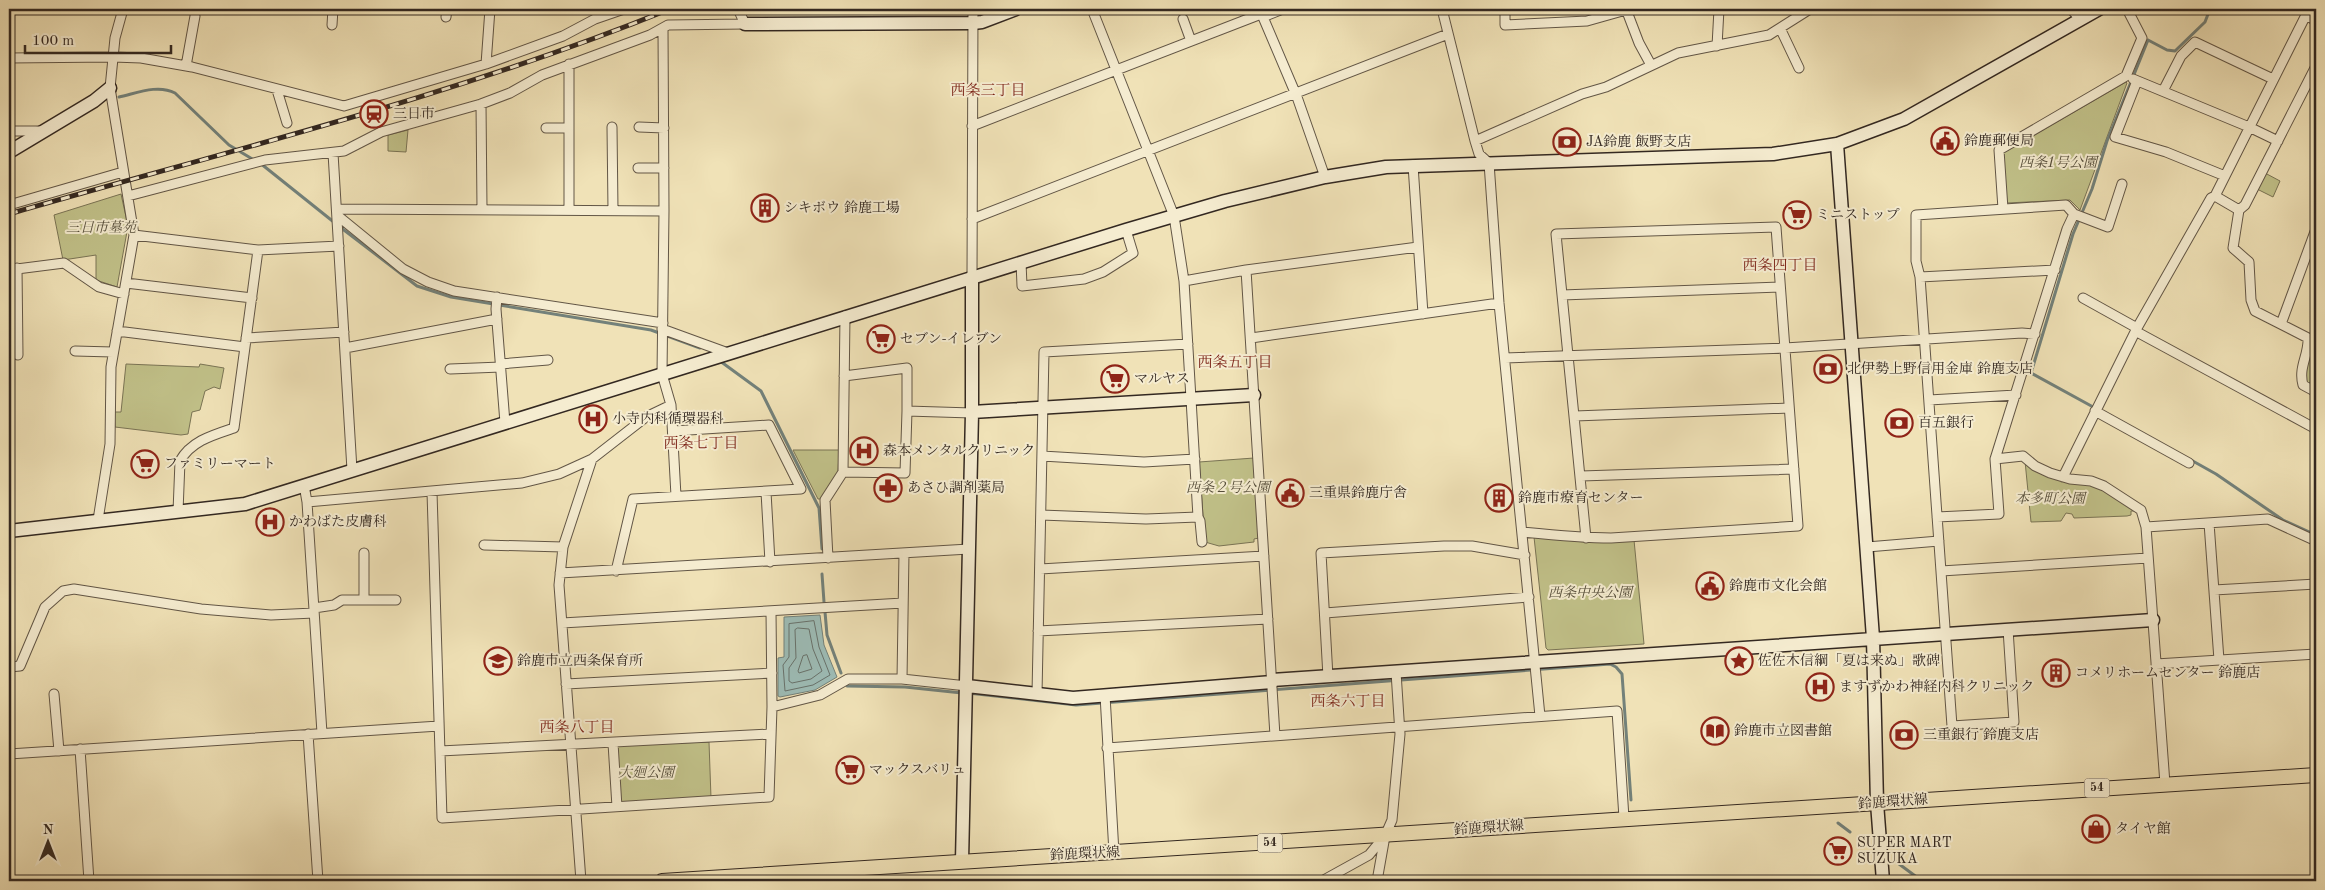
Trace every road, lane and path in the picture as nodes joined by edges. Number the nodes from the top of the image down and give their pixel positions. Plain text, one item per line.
1 (123, 9) edge
2 (333, 9) edge
3 (490, 9) edge
4 (624, 9) edge
5 (738, 9) edge
6 (973, 9) edge
7 (1016, 9) edge
8 (1092, 9) edge
9 (1283, 9) edge
10 (1442, 9) edge
11 (1504, 9) edge
12 (1719, 9) edge
13 (1810, 9) edge
14 (2071, 9) edge
15 (2099, 9) edge
16 (2127, 9) edge
17 (1626, 10) edge
18 (1798, 12) edge
19 (2307, 12) edge
20 (1261, 13) edge
21 (195, 16) dead end
22 (1183, 19) dead end
23 (2080, 19) junction
24 (2316, 21) edge
25 (973, 23) junction
26 (745, 24) junction
27 (332, 25) dead end
28 (663, 28) junction
29 (1780, 28) junction
30 (1448, 34) junction
31 (1192, 41) junction
32 (1717, 46) junction
33 (113, 57) junction
34 (9, 58) edge
35 (486, 64) junction
36 (569, 64) junction
37 (1651, 65) junction
38 (186, 66) junction
39 (2316, 66) edge
40 (1799, 68) dead end
41 (1117, 70) junction
42 (2126, 76) junction
43 (2273, 79) junction
44 (2137, 81) junction
45 (110, 88) junction
46 (277, 90) junction
47 (2163, 91) junction
48 (1294, 93) junction
49 (482, 104) junction
50 (287, 123) dead end
51 (972, 126) junction
52 (2249, 126) junction
53 (640, 127) dead end
54 (546, 128) dead end
55 (569, 128) junction
56 (612, 128) dead end
57 (664, 128) junction
58 (10, 131) dead end
59 (45, 131) junction
60 (1475, 141) junction
61 (2278, 141) junction
62 (1837, 144) junction
63 (1149, 150) junction
64 (9, 152) edge
65 (333, 153) junction
66 (1489, 163) junction
67 (1413, 165) junction
68 (638, 168) dead end
69 (664, 168) junction
70 (123, 172) junction
71 (2225, 176) junction
72 (1325, 177) junction
73 (2122, 184) dead end
74 (128, 196) junction
75 (2215, 196) junction
76 (9, 205) edge
77 (482, 209) junction
78 (2002, 209) junction
79 (569, 210) junction
80 (613, 210) junction
81 (2239, 210) junction
82 (664, 211) junction
83 (2074, 214) junction
84 (338, 215) junction
85 (1174, 216) junction
86 (972, 219) junction
87 (2316, 228) edge
88 (1126, 230) junction
89 (134, 235) junction
90 (339, 246) junction
91 (1418, 247) junction
92 (258, 250) junction
93 (1021, 262) junction
94 (13, 269) edge
95 (1246, 270) junction
96 (2055, 270) junction
97 (972, 277) junction
98 (1920, 277) junction
99 (1184, 281) junction
100 (126, 283) junction
101 (1780, 287) junction
102 (124, 294) junction
103 (1562, 295) junction
104 (252, 298) junction
105 (497, 298) junction
106 (2083, 298) dead end
107 (1499, 303) junction
108 (1423, 314) junction
109 (845, 316) junction
110 (497, 319) junction
111 (2281, 324) junction
112 (662, 330) junction
113 (2137, 330) junction
114 (117, 331) junction
115 (344, 332) junction
116 (2035, 334) junction
117 (1251, 338) junction
118 (1924, 340) junction
119 (245, 342) junction
120 (1188, 344) junction
121 (1852, 344) junction
122 (345, 348) junction
123 (1785, 348) junction
124 (75, 351) dead end
125 (113, 352) junction
126 (728, 353) junction
127 (18, 355) dead end
128 (1569, 357) junction
129 (1505, 358) junction
130 (548, 360) dead end
131 (500, 365) junction
132 (450, 370) dead end
133 (662, 374) junction
134 (844, 376) junction
135 (2316, 392) edge
136 (1254, 395) junction
137 (2016, 395) junction
138 (1191, 400) junction
139 (1929, 400) junction
140 (671, 405) junction
141 (1043, 408) junction
142 (1789, 408) junction
143 (2097, 409) junction
144 (907, 411) junction
145 (972, 412) junction
146 (1575, 416) junction
147 (505, 423) junction
148 (2316, 429) edge
149 (673, 431) junction
150 (1042, 456) junction
151 (592, 459) junction
152 (1195, 459) junction
153 (1995, 459) junction
154 (2189, 463) dead end
155 (1794, 469) junction
156 (352, 470) junction
157 (843, 472) junction
158 (1581, 476) junction
159 (2063, 477) junction
160 (304, 485) junction
161 (432, 492) junction
162 (766, 492) junction
163 (676, 496) junction
164 (307, 502) junction
165 (178, 512) junction
166 (1041, 514) junction
167 (1198, 517) junction
168 (1937, 517) junction
169 (98, 520) junction
170 (2209, 523) junction
171 (2146, 527) junction
172 (9, 531) edge
173 (1522, 532) junction
174 (1586, 538) junction
175 (1938, 541) junction
176 (2316, 541) edge
177 (1202, 542) dead end
178 (484, 545) dead end
179 (563, 547) junction
180 (1867, 547) junction
181 (969, 549) junction
182 (364, 553) dead end
183 (904, 553) junction
184 (1525, 555) junction
185 (1264, 556) junction
186 (828, 558) junction
187 (2148, 558) junction
188 (770, 562) junction
189 (1040, 569) junction
190 (616, 571) junction
191 (1941, 571) junction
192 (560, 573) junction
193 (2316, 584) edge
194 (2214, 590) junction
195 (1529, 597) junction
196 (364, 600) junction
197 (396, 600) dead end
198 (903, 603) junction
199 (314, 610) junction
200 (771, 611) junction
201 (1324, 613) junction
202 (1268, 619) junction
203 (2152, 620) junction
204 (562, 623) junction
205 (2008, 629) junction
206 (1038, 631) junction
207 (1946, 633) junction
208 (1874, 638) junction
209 (2316, 654) edge
210 (2219, 660) junction
211 (1535, 662) junction
212 (2156, 664) junction
213 (9, 667) edge
214 (772, 672) junction
215 (1396, 673) junction
216 (1328, 677) junction
217 (902, 679) junction
218 (1272, 681) junction
219 (566, 684) junction
220 (967, 686) junction
221 (54, 694) dead end
222 (1038, 694) junction
223 (1105, 696) junction
224 (772, 707) junction
225 (1540, 716) junction
226 (439, 726) junction
227 (1400, 726) junction
228 (322, 733) junction
229 (308, 734) junction
230 (771, 734) junction
231 (1275, 736) junction
232 (613, 742) junction
233 (570, 745) junction
234 (1107, 748) junction
235 (80, 749) junction
236 (59, 751) junction
237 (440, 751) junction
238 (9, 754) edge
239 (2316, 775) edge
240 (2165, 784) junction
241 (1877, 803) junction
242 (617, 807) junction
243 (576, 809) junction
244 (1624, 818) junction
245 (1385, 836) junction
246 (1114, 853) junction
247 (962, 861) junction
248 (89, 881) edge
249 (318, 881) edge
250 (581, 881) edge
251 (662, 881) edge
252 (1322, 881) edge
253 (1377, 881) edge
254 (1883, 881) edge

1 - 33 street
2 - 27 street
3 - 35 street
4 - 35 street
5 - 26 street
6 - 25 street
7 - 25 street
8 - 41 street
9 - 20 street
10 - 30 street
11 - 17 street
12 - 32 street
13 - 18 street
14 - 23 street
15 - 23 street
16 - 42 street
17 - 37 street
18 - 29 street
19 - 24 street
19 - 43 street
20 - 31 street
20 - 48 street
21 - 38 street
22 - 31 street
23 - 62 street
25 - 26 street
25 - 51 street
26 - 28 street
28 - 36 street
28 - 57 street
29 - 32 street
29 - 40 street
30 - 48 street
30 - 60 street
31 - 41 street
32 - 37 street
33 - 34 street
33 - 38 street
33 - 45 street
35 - 46 street
36 - 49 street
36 - 55 street
37 - 60 street
38 - 46 street
39 - 61 street
41 - 51 street
41 - 63 street
42 - 44 street
42 - 78 street
43 - 47 street
43 - 52 street
44 - 47 street
44 - 71 street
45 - 59 street
45 - 70 street
46 - 50 street
47 - 52 street
48 - 63 street
48 - 72 street
49 - 65 street
49 - 77 street
51 - 86 street
52 - 61 street
52 - 71 street
53 - 57 street
54 - 55 street
55 - 79 street
56 - 80 street
57 - 69 street
58 - 59 street
59 - 64 street
60 - 66 street
61 - 81 street
62 - 66 street
62 - 121 street
63 - 85 street
63 - 86 street
65 - 74 street
65 - 84 street
66 - 67 street
66 - 107 street
67 - 72 street
67 - 91 street
68 - 69 street
69 - 82 street
70 - 74 street
70 - 76 street
71 - 75 street
72 - 85 street
73 - 83 street
74 - 89 street
75 - 81 street
75 - 113 street
77 - 79 street
77 - 84 street
78 - 83 street
78 - 98 street
79 - 80 street
80 - 82 street
81 - 111 street
82 - 112 street
83 - 96 street
84 - 90 street
84 - 105 street
85 - 88 street
85 - 99 street
86 - 97 street
87 - 111 street
88 - 93 street
88 - 93 street
89 - 92 street
89 - 100 street
90 - 92 street
90 - 115 street
91 - 95 street
91 - 108 street
92 - 104 street
93 - 97 street
94 - 102 street
94 - 127 street
95 - 99 street
95 - 117 street
96 - 98 street
96 - 116 street
97 - 109 street
97 - 145 street
98 - 118 street
99 - 120 street
100 - 102 street
100 - 104 street
101 - 103 street
101 - 103 street
101 - 123 street
102 - 114 street
103 - 128 street
104 - 119 street
105 - 110 street
105 - 112 street
106 - 113 street
107 - 108 street
107 - 129 street
108 - 117 street
109 - 126 street
109 - 134 street
110 - 122 street
110 - 131 street
111 - 135 street
112 - 126 street
112 - 133 street
113 - 143 street
113 - 148 street
114 - 119 street
114 - 125 street
115 - 119 street
115 - 122 street
116 - 118 street
116 - 137 street
117 - 136 street
118 - 121 street
118 - 139 street
119 - 165 street
120 - 138 street
120 - 141 street
121 - 123 street
121 - 180 street
122 - 156 street
123 - 128 street
123 - 142 street
124 - 125 street
125 - 169 street
126 - 133 street
128 - 129 street
128 - 146 street
129 - 173 street
130 - 131 street
131 - 132 street
131 - 147 street
133 - 140 street
133 - 147 street
134 - 144 street
134 - 157 street
136 - 138 street
136 - 185 street
137 - 139 street
137 - 153 street
138 - 141 street
138 - 152 street
139 - 168 street
140 - 149 street
140 - 151 street
141 - 145 street
141 - 150 street
142 - 146 street
142 - 155 street
143 - 154 street
143 - 159 street
144 - 145 street
144 - 157 street
145 - 181 street
146 - 158 street
147 - 156 street
149 - 162 street
149 - 163 street
150 - 152 street
150 - 166 street
151 - 161 street
151 - 179 street
152 - 167 street
153 - 159 street
153 - 168 street
155 - 158 street
155 - 174 street
156 - 160 street
157 - 186 street
158 - 174 street
159 - 171 street
160 - 164 street
160 - 165 street
161 - 164 street
161 - 226 street
162 - 163 street
162 - 188 street
163 - 190 street
164 - 199 street
165 - 169 street
166 - 167 street
166 - 189 street
167 - 177 street
168 - 175 street
169 - 172 street
170 - 171 street
170 - 176 street
170 - 194 street
171 - 187 street
173 - 174 street
173 - 184 street
175 - 180 street
175 - 191 street
178 - 179 street
179 - 192 street
180 - 208 street
181 - 183 street
181 - 220 street
182 - 196 street
183 - 186 street
183 - 198 street
184 - 195 street
184 - 201 street
185 - 189 street
185 - 202 street
186 - 188 street
187 - 191 street
187 - 203 street
188 - 190 street
189 - 206 street
190 - 192 street
191 - 207 street
192 - 204 street
193 - 194 street
194 - 210 street
195 - 201 street
195 - 211 street
196 - 197 street
196 - 199 street
198 - 200 street
198 - 217 street
199 - 213 street
199 - 228 street
200 - 204 street
200 - 214 street
201 - 216 street
202 - 206 street
202 - 218 street
203 - 205 street
203 - 212 street
204 - 219 street
205 - 207 street
205 - 207 street
206 - 222 street
207 - 208 street
208 - 211 street
208 - 241 street
209 - 210 street
210 - 212 street
211 - 215 street
211 - 225 street
212 - 240 street
214 - 219 street
214 - 224 street
215 - 216 street
215 - 227 street
216 - 218 street
217 - 220 street
217 - 224 street
218 - 223 street
218 - 231 street
219 - 233 street
220 - 222 street
220 - 247 street
221 - 236 street
222 - 223 street
223 - 234 street
224 - 230 street
225 - 227 street
225 - 244 street
226 - 228 street
226 - 237 street
227 - 231 street
227 - 245 street
228 - 229 street
229 - 235 street
229 - 249 street
230 - 232 street
230 - 242 street
231 - 234 street
232 - 233 street
232 - 242 street
233 - 237 street
233 - 243 street
234 - 246 street
235 - 236 street
235 - 248 street
236 - 238 street
237 - 243 street
239 - 240 main road, 鈴鹿環状線 / 54
240 - 241 main road, 鈴鹿環状線 / 54
241 - 244 main road, 鈴鹿環状線 / 54
241 - 254 street
242 - 243 street
243 - 250 street
244 - 245 main road, 鈴鹿環状線 / 54
245 - 246 main road, 鈴鹿環状線 / 54
245 - 252 street
245 - 253 street
246 - 247 main road, 鈴鹿環状線 / 54
247 - 251 main road, 鈴鹿環状線 / 54

